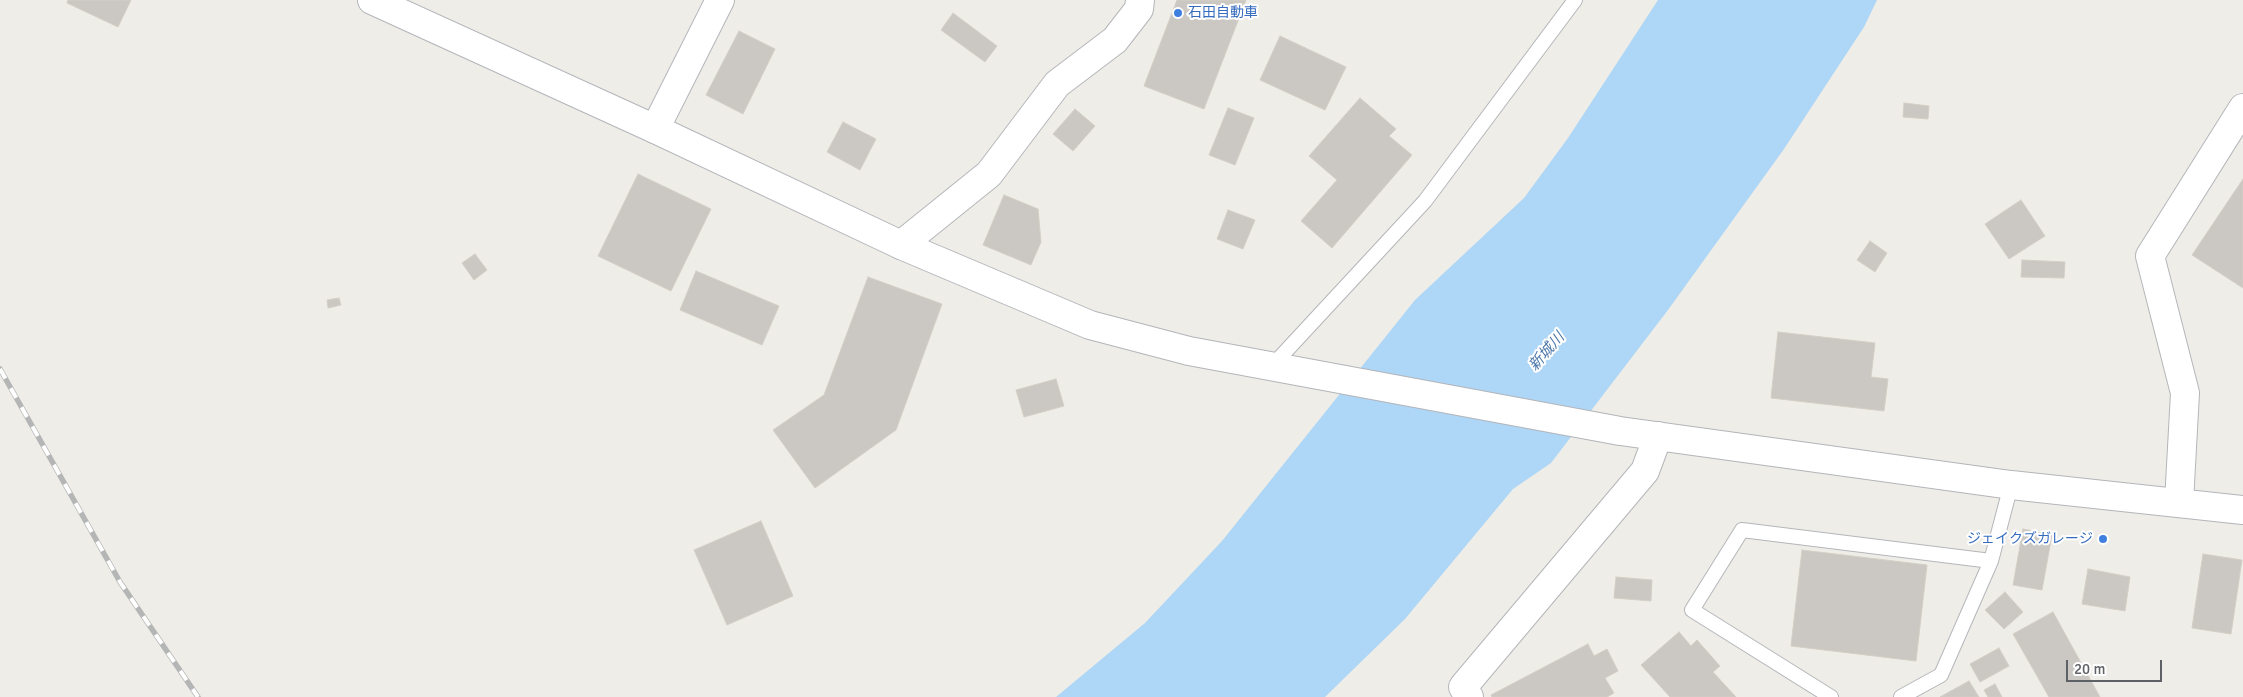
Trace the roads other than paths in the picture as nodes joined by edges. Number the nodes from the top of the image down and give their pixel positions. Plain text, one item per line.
1 (372, 0) edge
2 (720, 0) edge
3 (1140, 0) edge
4 (1575, 0) edge
5 (2243, 108) edge
6 (655, 128) junction
7 (901, 245) junction
8 (1281, 367) junction
9 (1658, 436) junction
10 (2010, 485) junction
11 (2179, 502) junction
12 (2243, 510) edge
13 (1991, 561) junction
14 (1469, 697) edge
15 (1831, 697) edge
16 (1901, 697) edge

1 - 6 street
2 - 6 street
3 - 7 street
4 - 8 lane
5 - 11 street
6 - 7 street
7 - 8 street
8 - 9 street
9 - 10 street
9 - 14 street
10 - 11 street
10 - 13 lane
11 - 12 street
13 - 15 lane
13 - 16 lane

